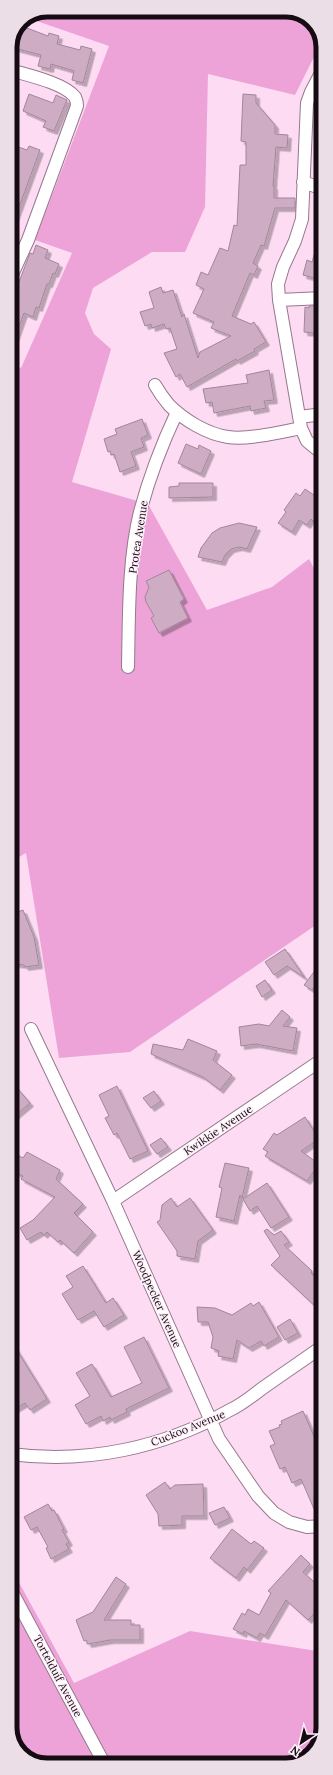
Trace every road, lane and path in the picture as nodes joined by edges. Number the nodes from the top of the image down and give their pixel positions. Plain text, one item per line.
1 (17, 72) edge
2 (316, 82) edge
3 (311, 92) junction
4 (316, 94) edge
5 (303, 182) junction
6 (316, 187) edge
7 (17, 264) edge
8 (316, 298) edge
9 (279, 300) junction
10 (155, 385) dead end
11 (177, 412) junction
12 (316, 417) edge
13 (300, 423) junction
14 (316, 448) edge
15 (128, 667) dead end
16 (31, 1029) dead end
17 (316, 1064) edge
18 (113, 1201) junction
19 (316, 1351) edge
20 (211, 1419) junction
21 (17, 1455) edge
22 (316, 1526) edge
23 (17, 1601) edge
24 (101, 1758) edge

1 - 7 street
2 - 3 street
3 - 4 street
3 - 5 street
5 - 6 street
5 - 9 street
8 - 9 street
9 - 13 street
10 - 11 street
11 - 13 street
11 - 15 street, Protea Avenue
12 - 13 street
13 - 14 street
16 - 18 street, Woodpecker Avenue
17 - 18 street, Kwikkie Avenue
18 - 20 street, Woodpecker Avenue
19 - 20 street, Cuckoo Avenue
20 - 21 street, Cuckoo Avenue
20 - 22 street, Woodpecker Avenue
23 - 24 street, Tortelduif Avenue

